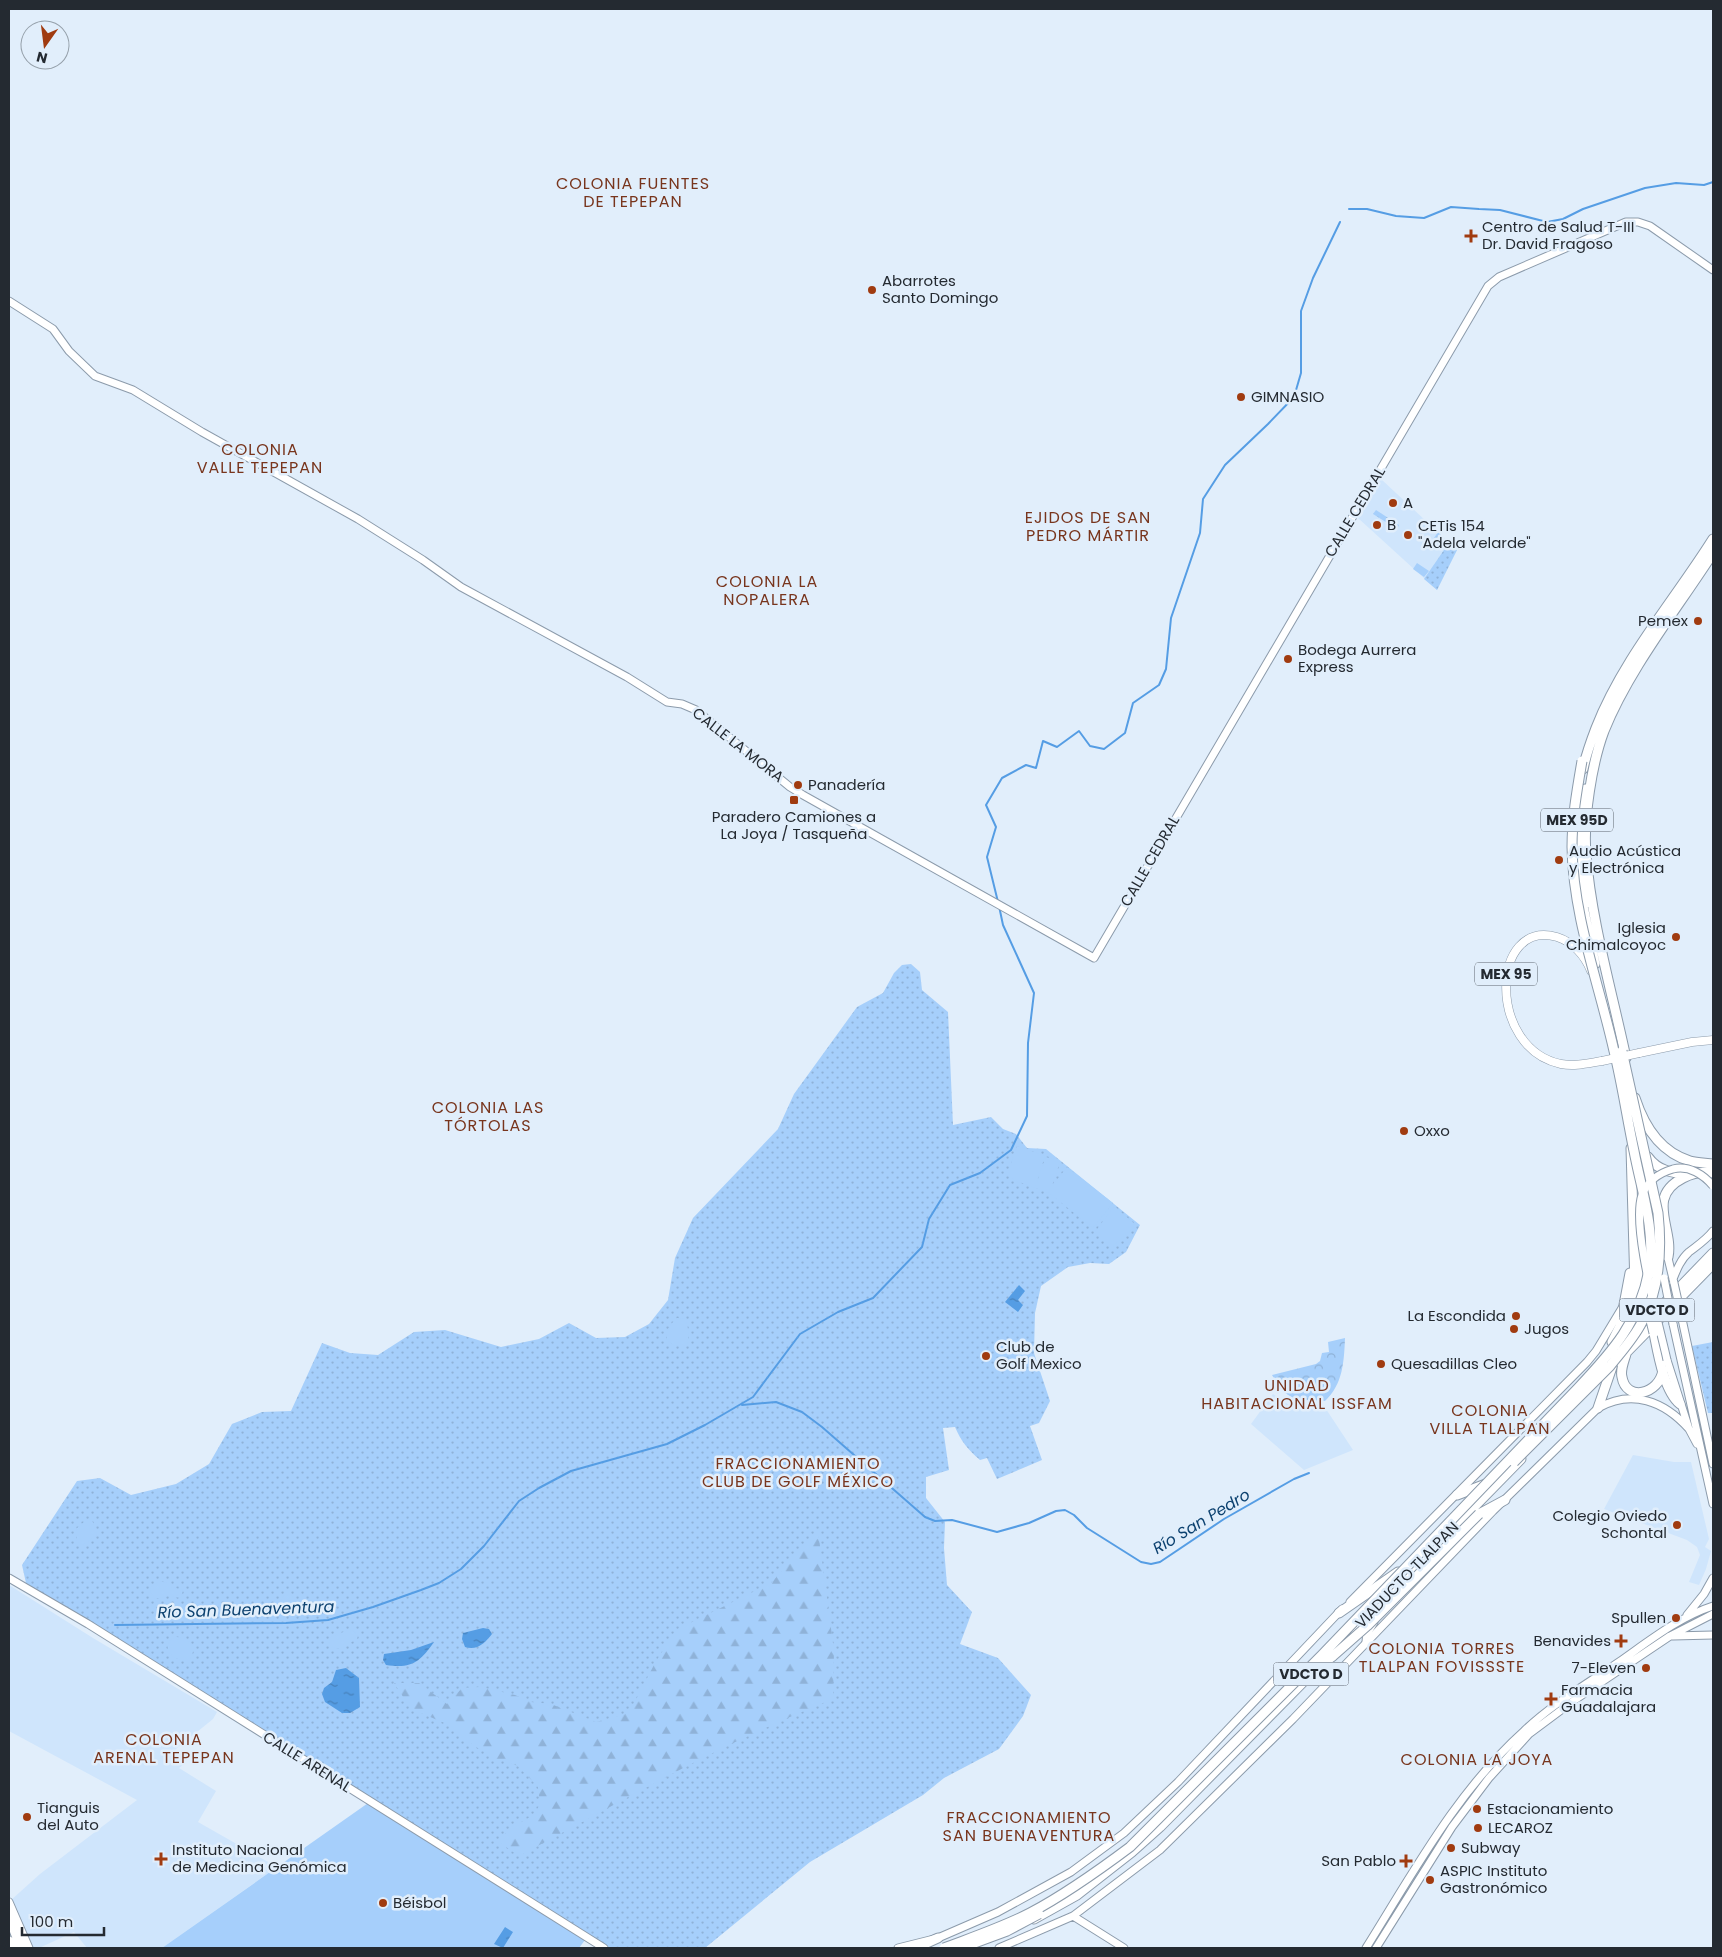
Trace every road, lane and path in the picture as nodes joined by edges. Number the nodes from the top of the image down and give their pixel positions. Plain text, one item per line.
1 (1713, 270) edge
2 (9, 301) edge
3 (1713, 533) edge
4 (1713, 538) edge
5 (1713, 543) edge
6 (1713, 553) edge
7 (1094, 958) joint
8 (1604, 1006) junction
9 (1713, 1040) edge
10 (1636, 1100) junction
11 (1630, 1132) junction
12 (1648, 1156) junction
13 (1713, 1164) edge
14 (1713, 1173) edge
15 (1693, 1174) junction
16 (1713, 1186) edge
17 (1713, 1231) edge
18 (1634, 1240) junction
19 (1713, 1253) edge
20 (1668, 1257) junction
21 (1633, 1261) junction
22 (1713, 1264) edge
23 (1673, 1281) junction
24 (1624, 1306) junction
25 (1626, 1354) junction
26 (1612, 1367) junction
27 (1603, 1368) junction
28 (1663, 1370) junction
29 (1680, 1404) junction
30 (1598, 1408) junction
31 (1689, 1429) junction
32 (1702, 1455) junction
33 (1713, 1464) edge
34 (1486, 1484) junction
35 (1457, 1495) junction
36 (1505, 1500) junction
37 (1713, 1504) edge
38 (1409, 1563) junction
39 (1402, 1574) junction
40 (9, 1578) edge
41 (1713, 1578) edge
42 (1713, 1606) edge
43 (1339, 1613) junction
44 (1713, 1614) edge
45 (1684, 1619) junction
46 (1713, 1634) edge
47 (1670, 1636) junction
48 (1367, 1642) junction
49 (1307, 1675) junction
50 (9, 1902) edge
51 (1073, 1916) junction
52 (9, 1917) edge
53 (938, 1938) junction
54 (9, 1941) edge
55 (12, 1948) edge
56 (21, 1948) edge
57 (29, 1948) edge
58 (604, 1948) edge
59 (898, 1948) edge
60 (916, 1948) edge
61 (938, 1948) edge
62 (944, 1948) edge
63 (962, 1948) edge
64 (999, 1948) edge
65 (1124, 1948) edge
66 (1366, 1948) edge
67 (1376, 1948) edge

1 - 7 main road, CALLE CEDRAL
2 - 7 main road, CALLE LA MORA
3 - 38 highway, bridge
4 - 8 highway, MEX 95D
5 - 49 highway, bridge
6 - 10 highway, MEX 95D
8 - 9 main road, MEX 95, bridge
8 - 11 highway, MEX 95D
10 - 12 main road
10 - 13 highway, MEX 95D
11 - 18 highway
11 - 32 main road, bridge
12 - 15 highway
12 - 20 main road
14 - 15 highway
15 - 20 highway
16 - 29 main road, bridge
17 - 23 main road
18 - 21 highway
18 - 28 highway, bridge
19 - 27 highway, VDCTO D
20 - 23 main road
21 - 24 highway
21 - 27 highway
22 - 25 highway, VIADUCTO TLALPAN / VDCTO D
23 - 33 main road, bridge
24 - 35 main road, VIADUCTO TLALPAN
24 - 38 highway, bridge
25 - 26 highway, VIADUCTO TLALPAN / VDCTO D
25 - 28 highway
26 - 30 highway
26 - 39 highway, VIADUCTO TLALPAN / VDCTO D
27 - 34 highway, VIADUCTO TLALPAN / VDCTO D
28 - 29 highway
29 - 31 main road
30 - 31 main road, VIADUCTO TLALPAN
30 - 36 main road, VIADUCTO TLALPAN
31 - 32 main road
32 - 37 main road
34 - 35 highway
34 - 39 highway, VIADUCTO TLALPAN / VDCTO D
35 - 43 main road, VIADUCTO TLALPAN
36 - 48 main road, VIADUCTO TLALPAN
36 - 49 highway, bridge
38 - 62 highway, bridge
39 - 43 highway
39 - 48 highway
39 - 61 highway, VIADUCTO TLALPAN / VDCTO D
39 - 63 highway, VIADUCTO TLALPAN / VDCTO D
40 - 58 main road, CALLE ARENAL
41 - 45 main road
42 - 45 main road
43 - 53 main road, VIADUCTO TLALPAN
44 - 47 main road
45 - 66 main road
46 - 47 main road
47 - 67 main road
48 - 51 main road, VIADUCTO TLALPAN
49 - 63 highway, bridge
50 - 57 main road
51 - 64 main road, VIADUCTO TLALPAN
51 - 65 main road
52 - 56 highway
53 - 59 main road, VIADUCTO TLALPAN
53 - 60 highway
54 - 55 highway

